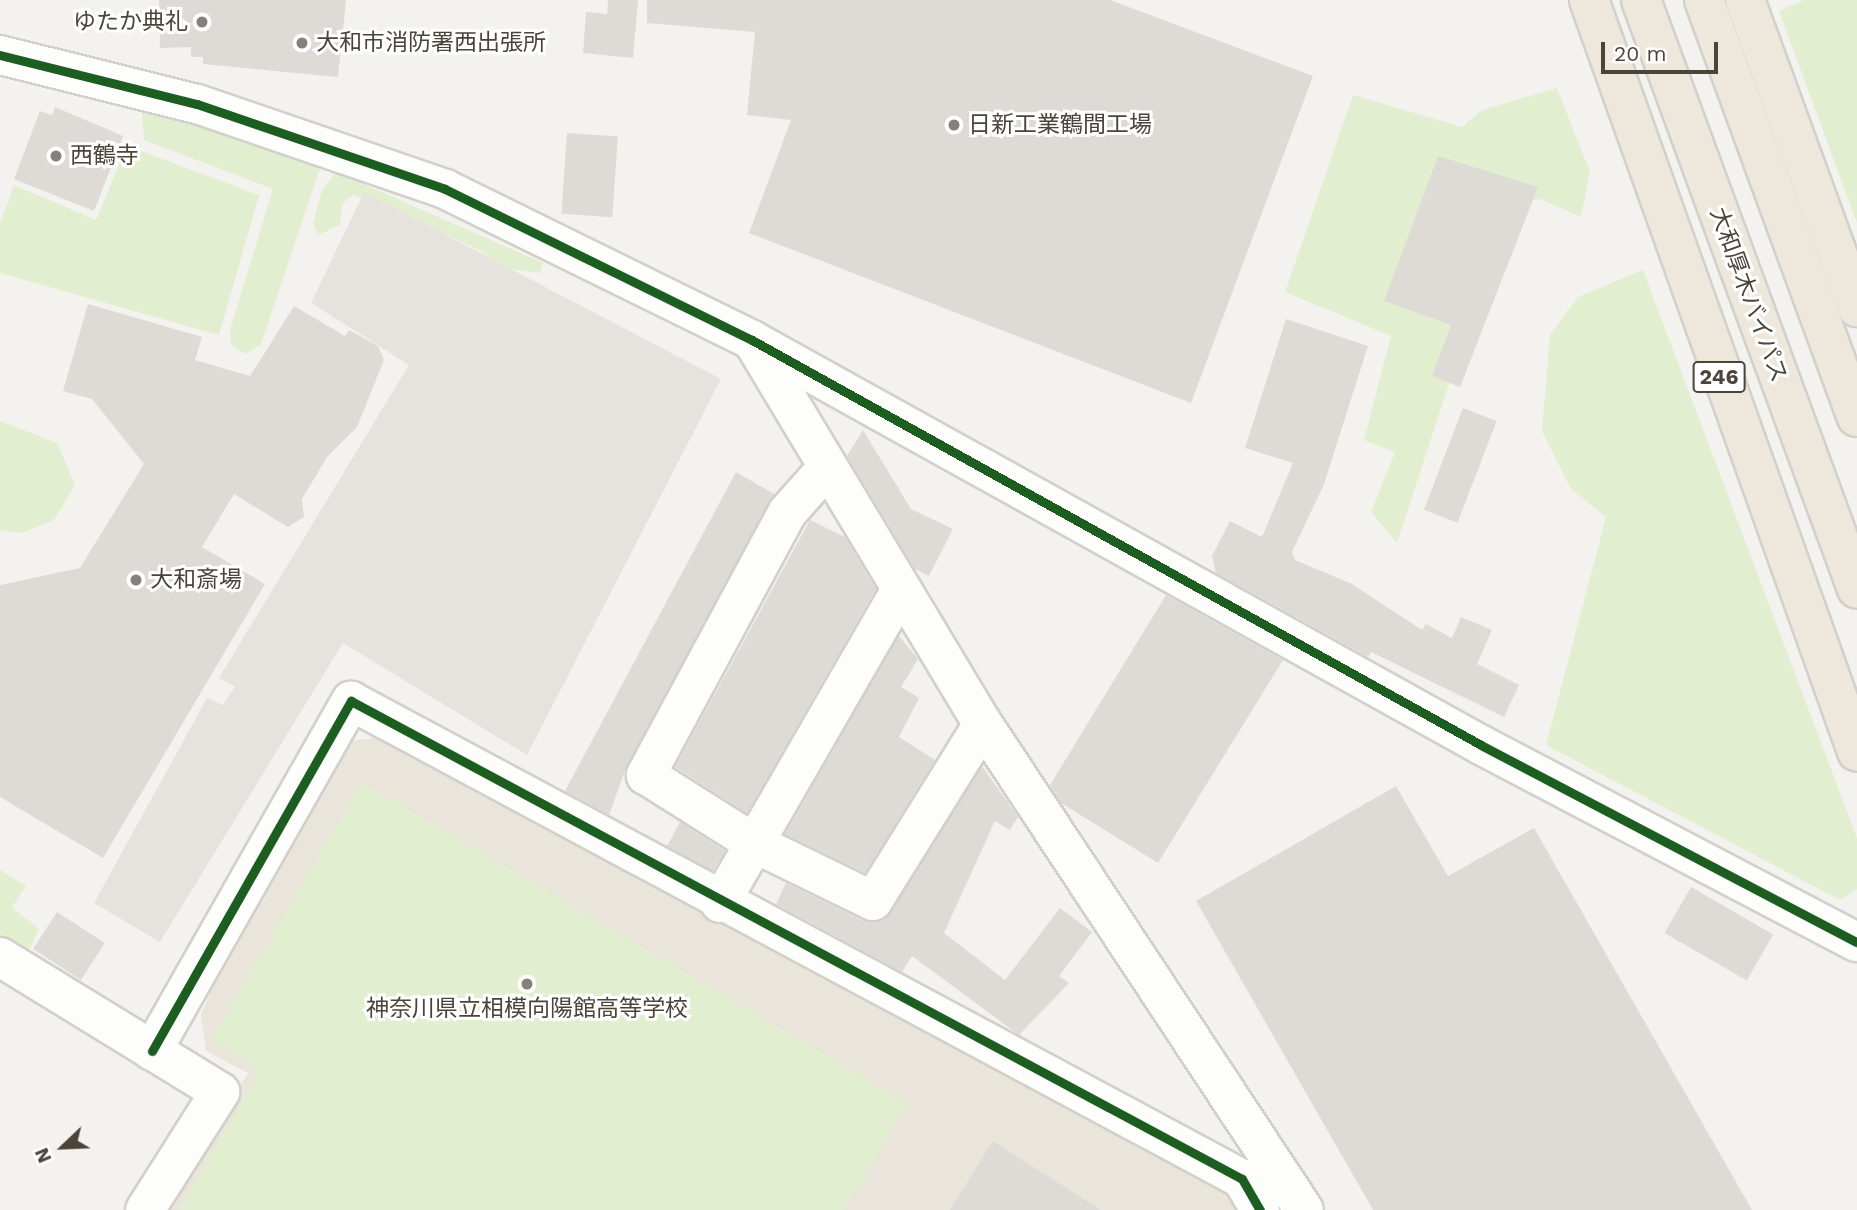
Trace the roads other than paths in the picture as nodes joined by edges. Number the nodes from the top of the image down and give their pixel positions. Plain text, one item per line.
1 (1589, 0) edge
2 (1641, 0) edge
3 (1704, 0) edge
4 (1745, 0) edge
5 (0, 55) edge
6 (1857, 307) edge
7 (752, 340) junction
8 (1857, 417) edge
9 (825, 470) junction
10 (1857, 589) edge
11 (900, 591) junction
12 (983, 724) junction
13 (1857, 752) edge
14 (754, 843) junction
15 (720, 903) junction
16 (1857, 942) edge
17 (0, 957) edge
18 (152, 1051) junction
19 (145, 1210) edge
20 (1261, 1210) edge
21 (1304, 1210) edge

1 - 13 highway, 246
2 - 10 highway, 大和厚木バイパス / 246
3 - 8 highway
4 - 6 highway
5 - 7 street
7 - 9 street
7 - 16 street
9 - 11 street
9 - 14 street
11 - 12 street
11 - 14 street
12 - 14 street
12 - 21 street
14 - 15 street
15 - 18 street
15 - 20 street
17 - 18 street
18 - 19 street

